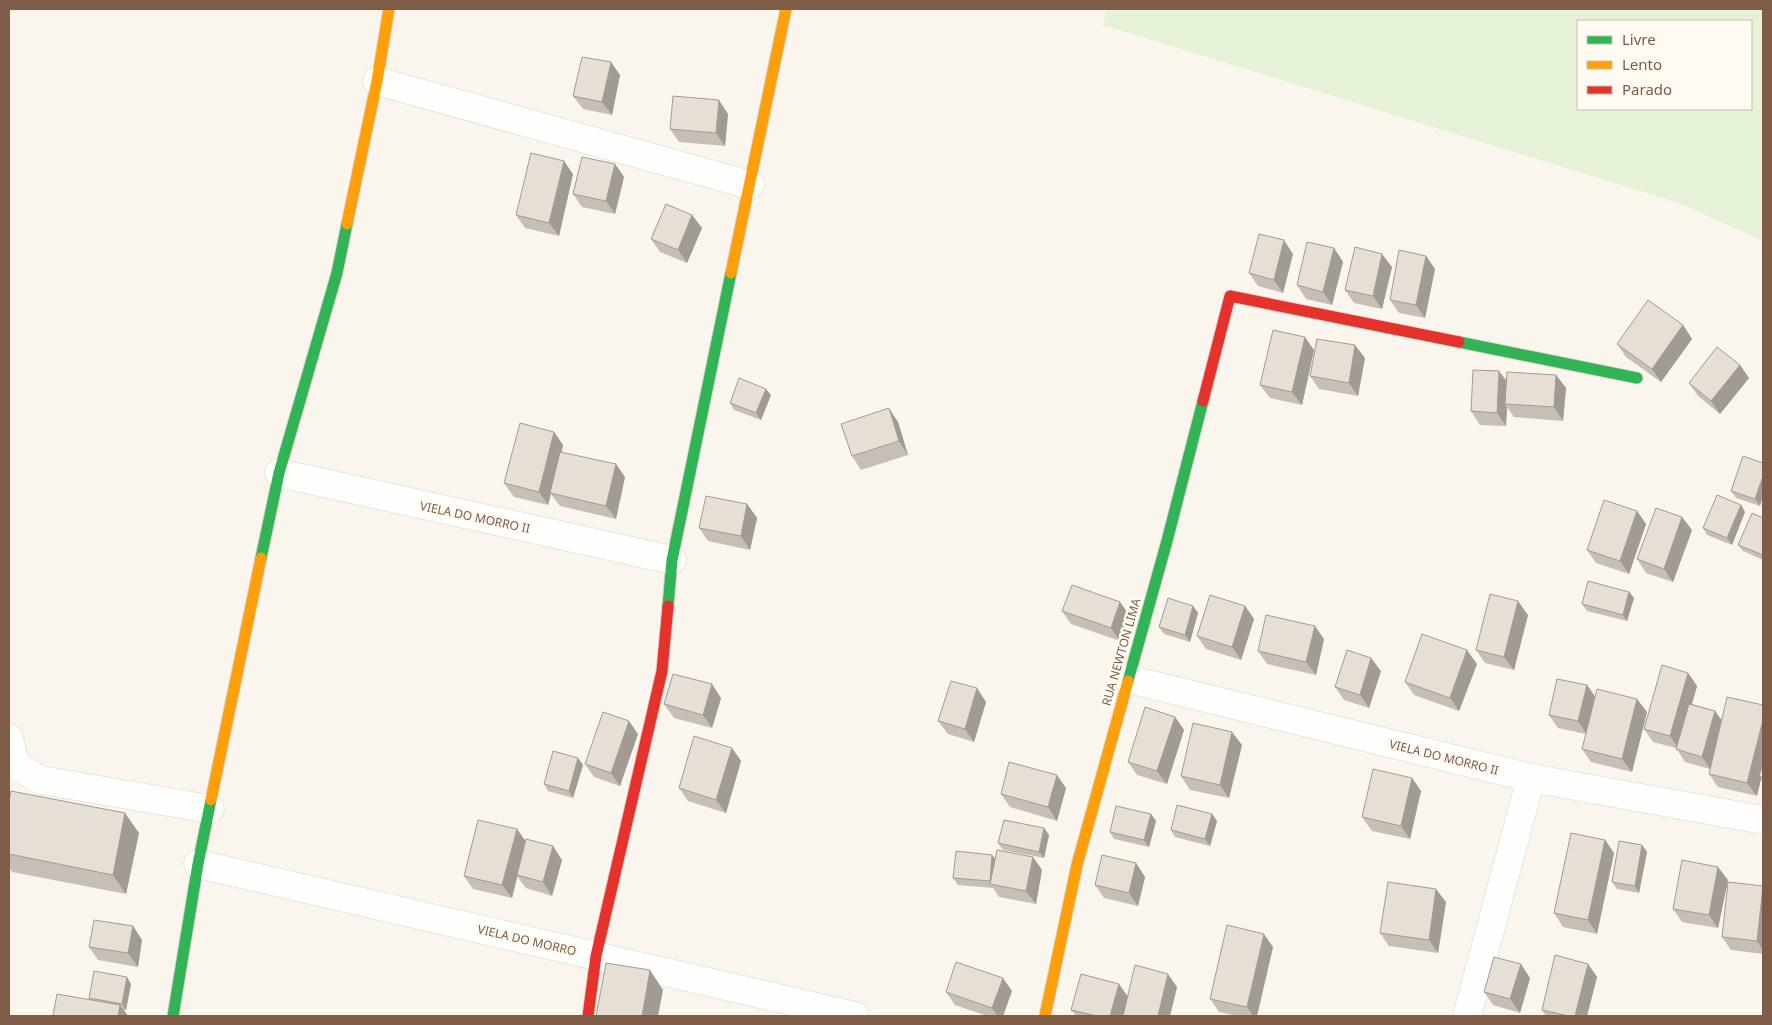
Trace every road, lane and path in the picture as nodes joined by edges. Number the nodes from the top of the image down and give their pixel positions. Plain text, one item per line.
1 (389, 9) edge
2 (786, 9) edge
3 (377, 81) junction
4 (750, 185) junction
5 (1637, 378) dead end
6 (279, 473) junction
7 (672, 560) junction
8 (1128, 679) junction
9 (9, 738) edge
10 (1531, 778) junction
11 (210, 809) junction
12 (1763, 820) edge
13 (198, 864) junction
14 (596, 956) junction
15 (173, 1016) edge
16 (588, 1016) edge
17 (856, 1016) edge
18 (1045, 1016) edge
19 (1467, 1016) edge

1 - 3 street
2 - 4 street
3 - 4 street
3 - 6 street
4 - 7 street
5 - 8 street, RUA NEWTON LIMA
6 - 7 street, VIELA DO MORRO II
6 - 11 street
7 - 14 street
8 - 10 street, VIELA DO MORRO II
8 - 18 street, RUA NEWTON LIMA
9 - 11 street
10 - 12 street, VIELA DO MORRO II
10 - 19 street
11 - 13 street
13 - 14 street, VIELA DO MORRO
13 - 15 street
14 - 16 street
14 - 17 street, VIELA DO MORRO

